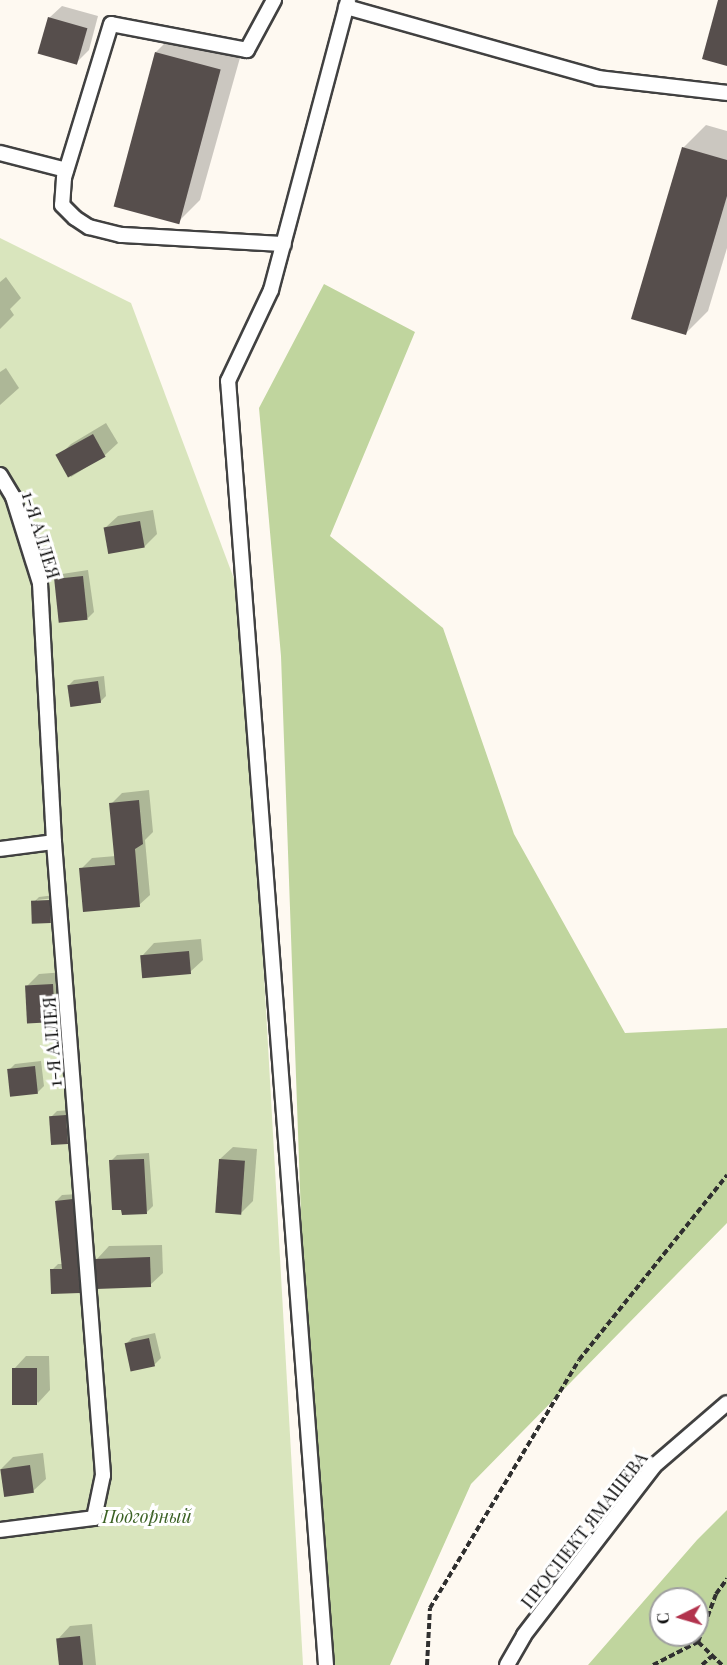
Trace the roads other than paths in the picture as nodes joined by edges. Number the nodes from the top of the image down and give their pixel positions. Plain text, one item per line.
1 (274, 0) edge
2 (347, 4) edge
3 (727, 93) edge
4 (0, 153) edge
5 (66, 170) junction
6 (284, 244) junction
7 (0, 476) edge
8 (54, 842) junction
9 (0, 849) edge
10 (727, 1403) edge
11 (0, 1530) edge
12 (326, 1665) edge
13 (507, 1665) edge

1 - 5 lane
2 - 3 lane
2 - 6 lane
4 - 5 lane
5 - 6 lane
6 - 12 lane
7 - 8 lane, 1-Я АЛЛЕЯ
8 - 9 lane
8 - 11 lane, 1-Я АЛЛЕЯ
10 - 13 lane, ПРОСПЕКТ ЯМАШЕВА

